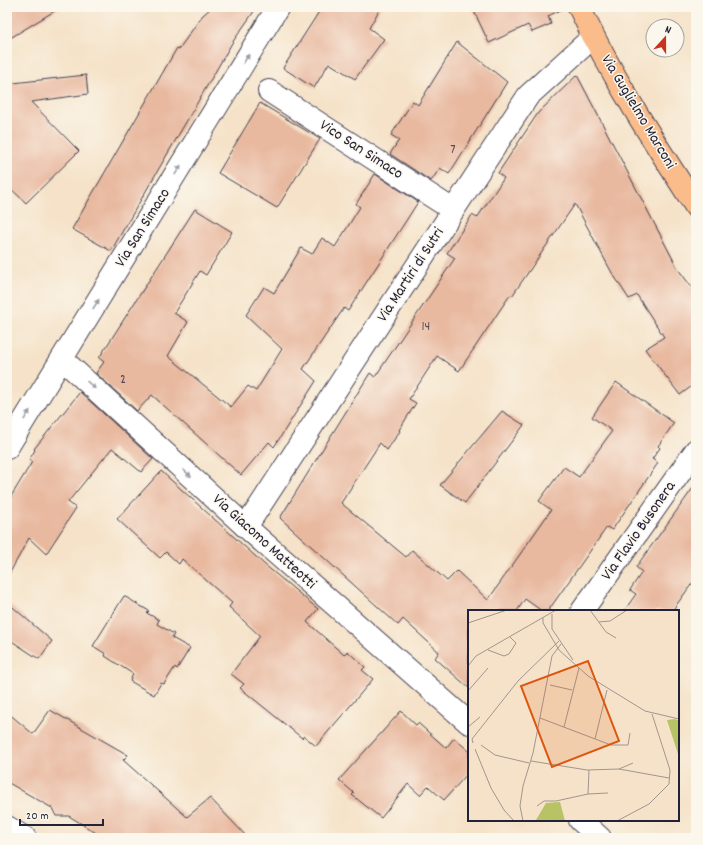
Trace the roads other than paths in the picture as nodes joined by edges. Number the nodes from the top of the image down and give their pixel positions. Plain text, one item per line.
1 (278, 7) edge
2 (579, 7) edge
3 (585, 7) edge
4 (593, 37) junction
5 (269, 90) dead end
6 (696, 206) edge
7 (453, 210) junction
8 (62, 359) junction
9 (7, 448) edge
10 (696, 450) edge
11 (246, 527) junction
12 (583, 610) edge
13 (468, 722) edge
14 (581, 821) edge
15 (7, 827) edge
16 (25, 838) edge
17 (600, 838) edge

8 -> 1 street, Via San Simaco
2 - 4 main road, Via Guglielmo Marconi
3 - 4 main road, Via Guglielmo Marconi
4 - 6 main road, Via Guglielmo Marconi
4 - 7 street, Via Martiri di Sutri
5 - 7 street, Vico San Simaco
7 - 11 street, Via Martiri di Sutri
9 -> 8 street, Via San Simaco
8 -> 11 street, Via Giacomo Matteotti
10 - 12 street, Via Flavio Busonera
11 - 13 street, Via Giacomo Matteotti
14 - 17 street
15 - 16 street

